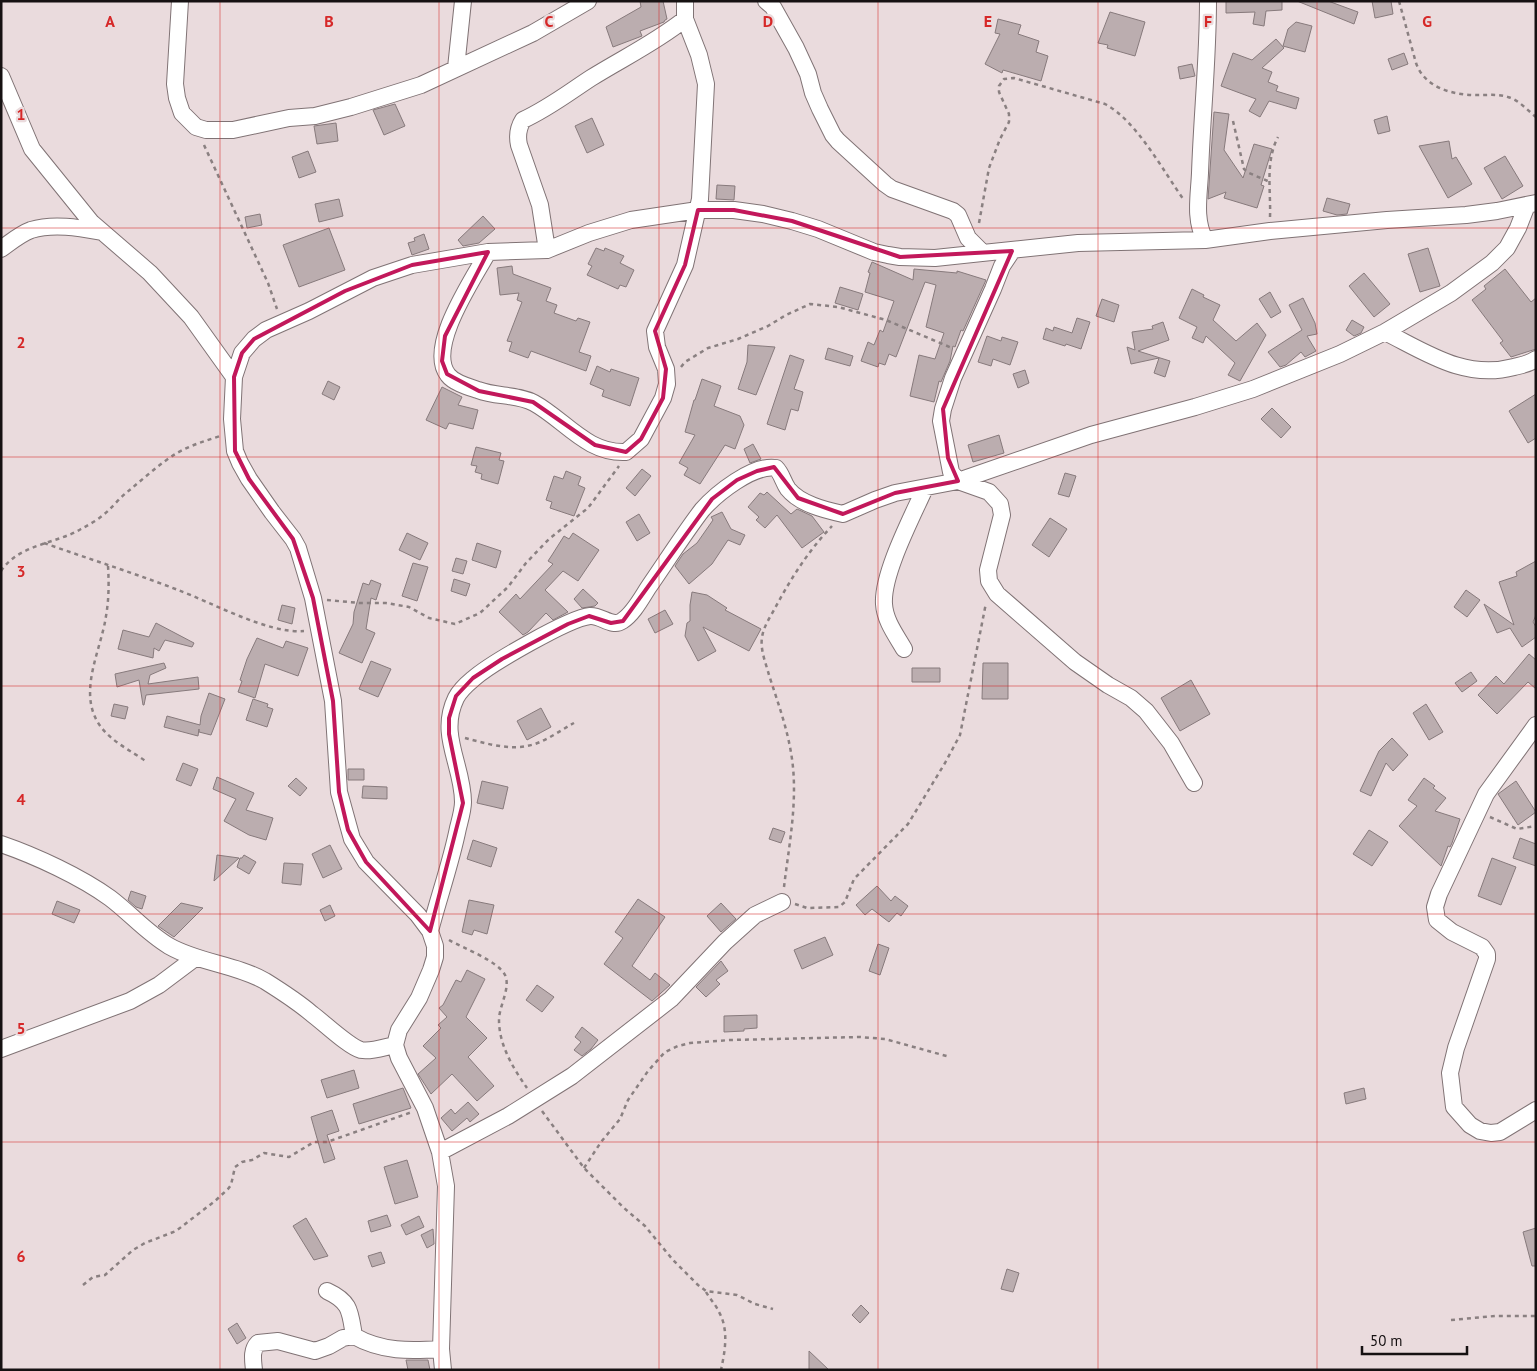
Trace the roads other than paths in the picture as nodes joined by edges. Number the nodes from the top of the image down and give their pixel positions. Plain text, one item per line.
1 (180, 1) edge
2 (463, 1) edge
3 (588, 1) edge
4 (685, 1) edge
5 (766, 1) edge
6 (1208, 1) edge
7 (685, 19) junction
8 (456, 68) junction
9 (1, 76) edge
10 (1531, 204) edge
11 (698, 210) junction
12 (105, 232) junction
13 (1205, 240) junction
14 (1, 249) edge
15 (547, 250) junction
16 (1012, 251) junction
17 (488, 252) junction
18 (983, 253) junction
19 (1385, 332) junction
20 (1536, 360) edge
21 (234, 377) junction
22 (958, 481) junction
23 (925, 488) junction
24 (904, 649) dead end
25 (1536, 725) edge
26 (1194, 783) dead end
27 (1, 844) edge
28 (782, 902) road end
29 (430, 930) junction
30 (195, 958) junction
31 (395, 1045) junction
32 (1, 1049) edge
33 (1536, 1110) edge
34 (440, 1152) junction
35 (327, 1291) dead end
36 (354, 1336) junction
37 (441, 1349) junction
38 (254, 1370) edge
39 (443, 1370) edge

1 - 8 street
2 - 8 street
3 - 8 street
4 - 7 street
5 - 18 street
6 - 13 street
7 - 11 street
7 - 15 street
9 - 12 street
10 - 13 street
10 - 19 street
11 - 15 street
11 - 17 street
11 - 18 street
12 - 14 street
12 - 21 street
13 - 16 street
15 - 17 street
16 - 18 street
16 - 22 street
17 - 21 street
19 - 20 street
19 - 22 street
21 - 29 street
22 - 23 street
22 - 26 street
23 - 24 street
23 - 29 street
25 - 33 street
27 - 30 street
28 - 34 street
29 - 31 street
30 - 31 street
30 - 32 street
31 - 34 street
34 - 37 street
35 - 36 street
36 - 37 street
36 - 38 street
37 - 39 street

